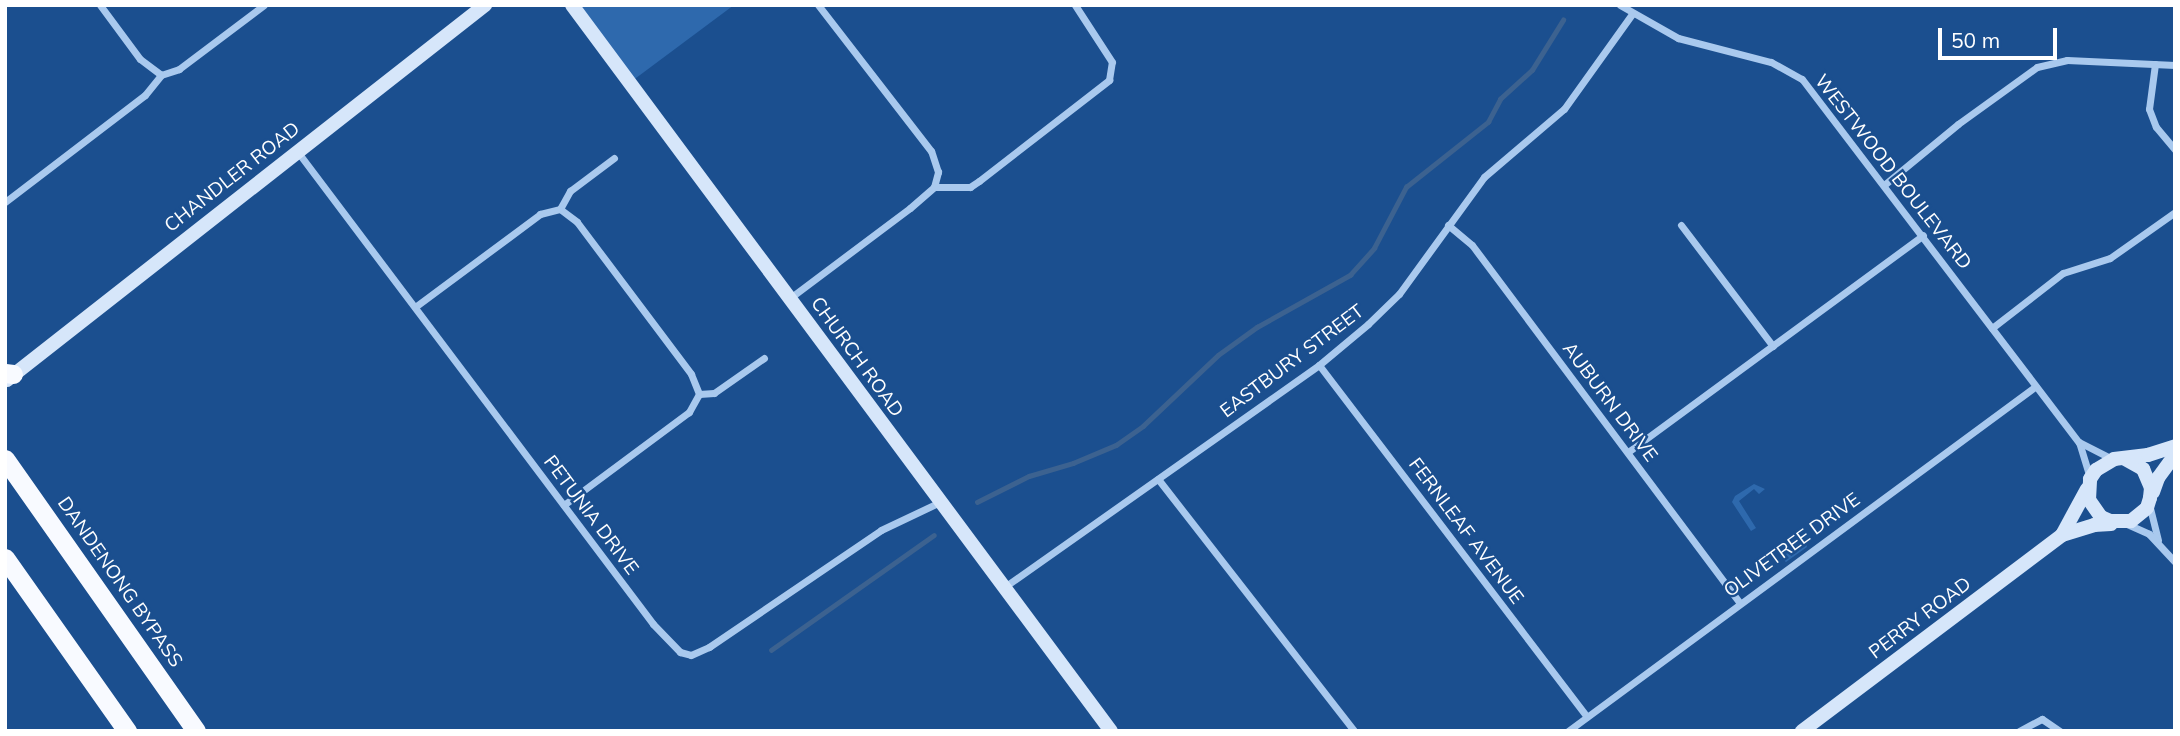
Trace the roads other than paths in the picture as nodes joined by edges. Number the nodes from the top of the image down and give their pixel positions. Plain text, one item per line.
1 (100, 5) edge
2 (264, 5) edge
3 (485, 5) edge
4 (572, 5) edge
5 (818, 5) edge
6 (1075, 5) edge
7 (1620, 5) edge
8 (1632, 14) junction
9 (2155, 64) junction
10 (2175, 65) edge
11 (162, 75) junction
12 (2175, 150) edge
13 (297, 151) junction
14 (614, 158) dead end
15 (1884, 185) junction
16 (934, 187) junction
17 (5, 202) edge
18 (560, 209) junction
19 (2175, 212) edge
20 (1448, 225) junction
21 (1681, 225) dead end
22 (1923, 235) junction
23 (790, 298) junction
24 (415, 307) junction
25 (1992, 328) junction
26 (1773, 346) junction
27 (764, 358) dead end
28 (1319, 365) junction
29 (8, 376) edge
30 (2036, 386) junction
31 (699, 394) junction
32 (2079, 442) junction
33 (2175, 446) edge
34 (1628, 452) junction
35 (2175, 455) edge
36 (5, 459) edge
37 (2119, 459) junction
38 (1158, 479) junction
39 (2089, 484) junction
40 (2150, 500) junction
41 (940, 502) junction
42 (564, 505) junction
43 (2122, 523) junction
44 (2062, 536) junction
45 (2160, 544) junction
46 (7, 561) edge
47 (2175, 562) edge
48 (1003, 587) junction
49 (1740, 603) junction
50 (1587, 717) junction
51 (127, 731) edge
52 (196, 731) edge
53 (1111, 731) edge
54 (1354, 731) edge
55 (1568, 731) edge
56 (1802, 731) edge
57 (2019, 731) edge
58 (2060, 731) edge

1 - 11 street
2 - 11 street
3 - 13 main road, CHANDLER ROAD
4 - 23 main road, CHURCH ROAD
5 - 16 street
6 - 16 street
7 - 8 street, WESTWOOD BOULEVARD
8 - 15 street, WESTWOOD BOULEVARD
8 - 20 street, EASTBURY STREET
9 - 10 street
9 - 12 street
9 - 15 street
11 - 17 street
13 - 24 street, PETUNIA DRIVE
13 - 29 main road, CHANDLER ROAD
14 - 18 street
15 - 22 street, WESTWOOD BOULEVARD
16 - 23 street
18 - 24 street
18 - 31 street
19 - 25 street
20 - 28 street, EASTBURY STREET
20 - 34 street, AUBURN DRIVE
21 - 26 street
22 - 25 street, WESTWOOD BOULEVARD
22 - 26 street
23 - 41 main road, CHURCH ROAD
24 - 42 street, PETUNIA DRIVE
25 - 30 street, WESTWOOD BOULEVARD
26 - 34 street
27 - 31 street
28 - 38 street, EASTBURY STREET
28 - 50 street, FERNLEAF AVENUE
30 - 32 street, WESTWOOD BOULEVARD
30 - 49 street, OLIVETREE DRIVE
31 - 42 street
32 - 37 street, WESTWOOD BOULEVARD
32 - 39 street, WESTWOOD BOULEVARD
33 - 37 main road
34 - 49 street, AUBURN DRIVE
35 - 40 main road
36 - 52 highway, DANDENONG BYPASS
37 - 39 main road
37 - 40 main road
38 - 48 street, EASTBURY STREET
38 - 54 street
39 - 43 main road
39 - 44 main road, PERRY ROAD
40 - 43 main road
40 - 45 street
41 - 42 street, PETUNIA DRIVE
41 - 48 main road, CHURCH ROAD
43 - 44 main road, PERRY ROAD
43 - 45 street
44 - 56 main road, PERRY ROAD
45 - 47 street
46 - 51 highway
48 - 53 main road, CHURCH ROAD
49 - 50 street, OLIVETREE DRIVE
50 - 55 street, OLIVETREE DRIVE
57 - 58 street

